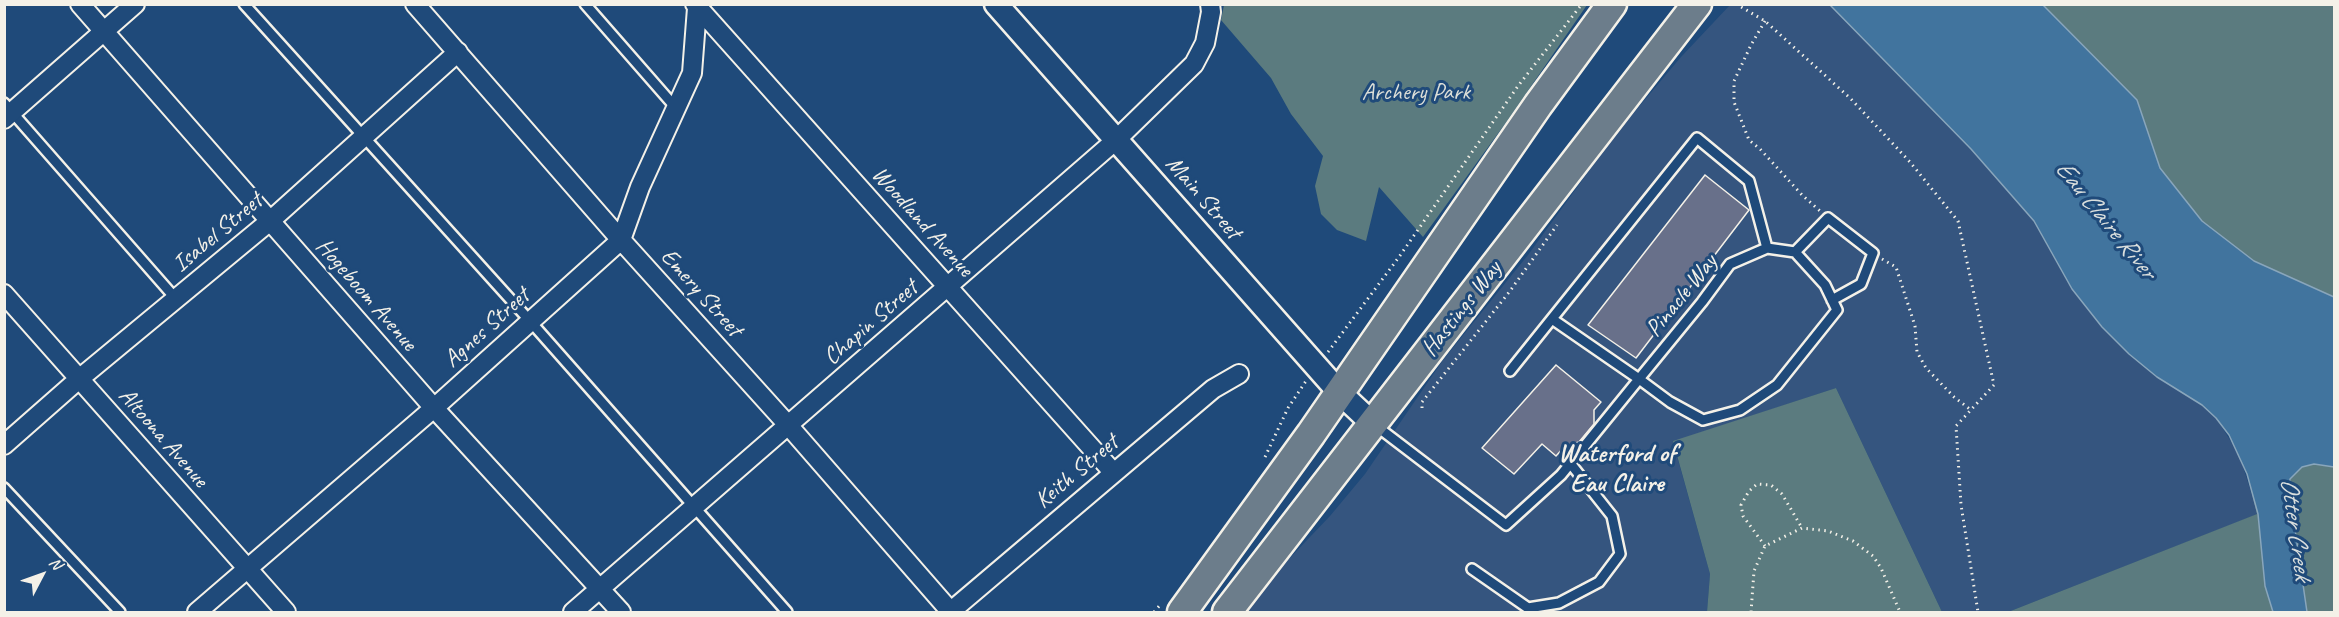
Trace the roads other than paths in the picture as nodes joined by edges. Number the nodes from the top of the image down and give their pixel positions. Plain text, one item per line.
1 (80, 4) edge
2 (135, 4) edge
3 (244, 4) edge
4 (415, 4) edge
5 (585, 4) edge
6 (996, 4) edge
7 (1210, 4) edge
8 (1612, 4) edge
9 (696, 6) edge
10 (1690, 13) edge
11 (104, 32) junction
12 (458, 52) junction
13 (676, 108) junction
14 (7, 111) edge
15 (363, 138) junction
16 (1116, 140) junction
17 (270, 221) junction
18 (621, 240) junction
19 (1767, 249) junction
20 (1795, 252) junction
21 (949, 287) junction
22 (4, 294) edge
23 (176, 299) junction
24 (1832, 300) junction
25 (1552, 319) junction
26 (530, 321) junction
27 (1510, 371) dead end
28 (1239, 374) dead end
29 (79, 379) junction
30 (1639, 379) junction
31 (1339, 392) junction
32 (434, 408) junction
33 (1373, 424) junction
34 (788, 425) junction
35 (4, 445) edge
36 (1570, 463) junction
37 (1113, 472) junction
38 (4, 488) edge
39 (695, 506) junction
40 (247, 569) junction
41 (1472, 569) dead end
42 (600, 589) junction
43 (1171, 608) edge
44 (120, 612) edge
45 (197, 612) edge
46 (286, 612) edge
47 (573, 612) edge
48 (621, 612) edge
49 (787, 612) edge
50 (950, 612) edge
51 (1227, 612) edge

1 - 11 street, Hogeboom Avenue
2 - 11 street
3 - 15 lane
4 - 12 street, Emery Street
5 - 13 lane
6 - 16 street, Main Street
7 - 16 street, Chapin Street
8 - 31 main road
9 - 13 street, Agnes Street
9 - 21 street, Woodland Avenue
10 - 33 main road, Hastings Way
11 - 14 street
11 - 17 street, Hogeboom Avenue
12 - 15 street, Isabel Street
12 - 18 street, Emery Street
13 - 18 street, Agnes Street
14 - 23 lane
15 - 17 street, Isabel Street
15 - 26 lane
16 - 21 street, Chapin Street
16 - 31 street, Main Street
17 - 23 street, Isabel Street
17 - 32 street, Hogeboom Avenue
18 - 26 street, Agnes Street
18 - 34 street, Emery Street
19 - 20 lane, Pinacle Way
19 - 25 lane
19 - 30 lane, Pinacle Way
20 - 24 lane
20 - 24 lane
21 - 34 street, Chapin Street
21 - 37 street, Woodland Avenue
22 - 29 street, Altoona Avenue
23 - 29 street, Isabel Street
24 - 30 lane
25 - 27 lane
25 - 30 lane
26 - 32 street, Agnes Street
26 - 39 lane
28 - 37 street, Keith Street
29 - 35 street, Isabel Street
29 - 40 street, Altoona Avenue
30 - 36 lane, Pinacle Way
31 - 33 street, Main Street
31 - 43 main road
32 - 40 street, Agnes Street
32 - 42 street, Hogeboom Avenue
33 - 36 lane, Pinacle Way
33 - 51 main road, Hastings Way
34 - 39 street, Chapin Street
34 - 50 street, Emery Street
36 - 41 lane
37 - 50 street, Keith Street
38 - 44 lane
39 - 42 street, Chapin Street
39 - 49 lane
40 - 45 street, Agnes Street
40 - 46 street, Altoona Avenue
42 - 47 street, Chapin Street
42 - 48 street, Hogeboom Avenue

